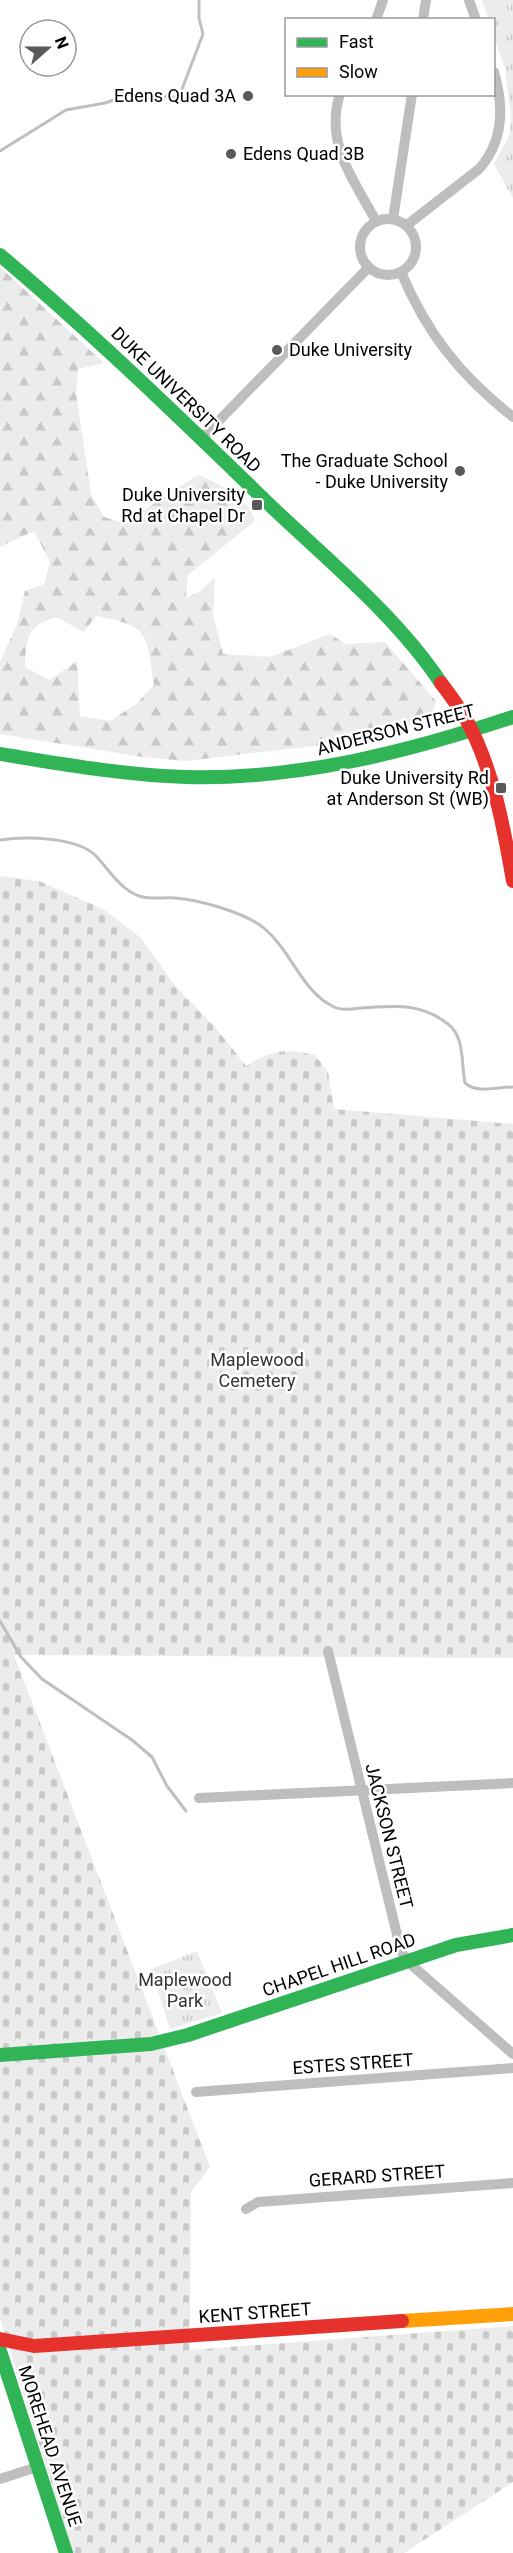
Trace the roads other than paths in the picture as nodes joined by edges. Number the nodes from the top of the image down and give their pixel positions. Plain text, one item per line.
1 (383, 0) edge
2 (426, 0) edge
3 (469, 0) edge
4 (377, 18) edge
5 (423, 18) edge
6 (475, 18) edge
7 (495, 76) edge
8 (340, 96) edge
9 (412, 96) edge
10 (393, 219) junction
11 (376, 221) junction
12 (407, 225) junction
13 (0, 255) edge
14 (369, 267) junction
15 (401, 272) junction
16 (513, 417) edge
17 (201, 439) junction
18 (513, 717) edge
19 (472, 731) junction
20 (0, 754) edge
21 (513, 882) edge
22 (328, 1651) dead end
23 (513, 1783) edge
24 (360, 1791) junction
25 (199, 1798) dead end
26 (513, 1935) edge
27 (407, 1960) junction
28 (513, 2054) edge
29 (0, 2055) edge
30 (513, 2068) edge
31 (196, 2092) dead end
32 (513, 2183) edge
33 (246, 2209) dead end
34 (513, 2314) edge
35 (0, 2339) edge
36 (0, 2351) edge
37 (37, 2467) junction
38 (0, 2478) edge
39 (66, 2553) edge

1 - 4 street
2 - 5 street
3 - 6 street
7 - 12 street
8 - 11 street
9 - 10 street
10 - 11 street
10 - 12 street
11 - 14 street
12 - 15 street
13 - 17 street, DUKE UNIVERSITY ROAD
14 - 15 street
14 - 17 street
15 - 16 street
17 - 19 street, DUKE UNIVERSITY ROAD
18 - 19 street, ANDERSON STREET
19 - 20 street, ANDERSON STREET
19 - 21 street, DUKE UNIVERSITY ROAD
22 - 24 street, JACKSON STREET
23 - 24 street
24 - 25 street
24 - 27 street, JACKSON STREET
26 - 27 street, CHAPEL HILL ROAD
27 - 28 street, JACKSON STREET
27 - 29 street, CHAPEL HILL ROAD
30 - 31 street, ESTES STREET
32 - 33 street, GERARD STREET
34 - 35 street, KENT STREET
36 - 37 street, MOREHEAD AVENUE
37 - 38 street
37 - 39 street, MOREHEAD AVENUE

